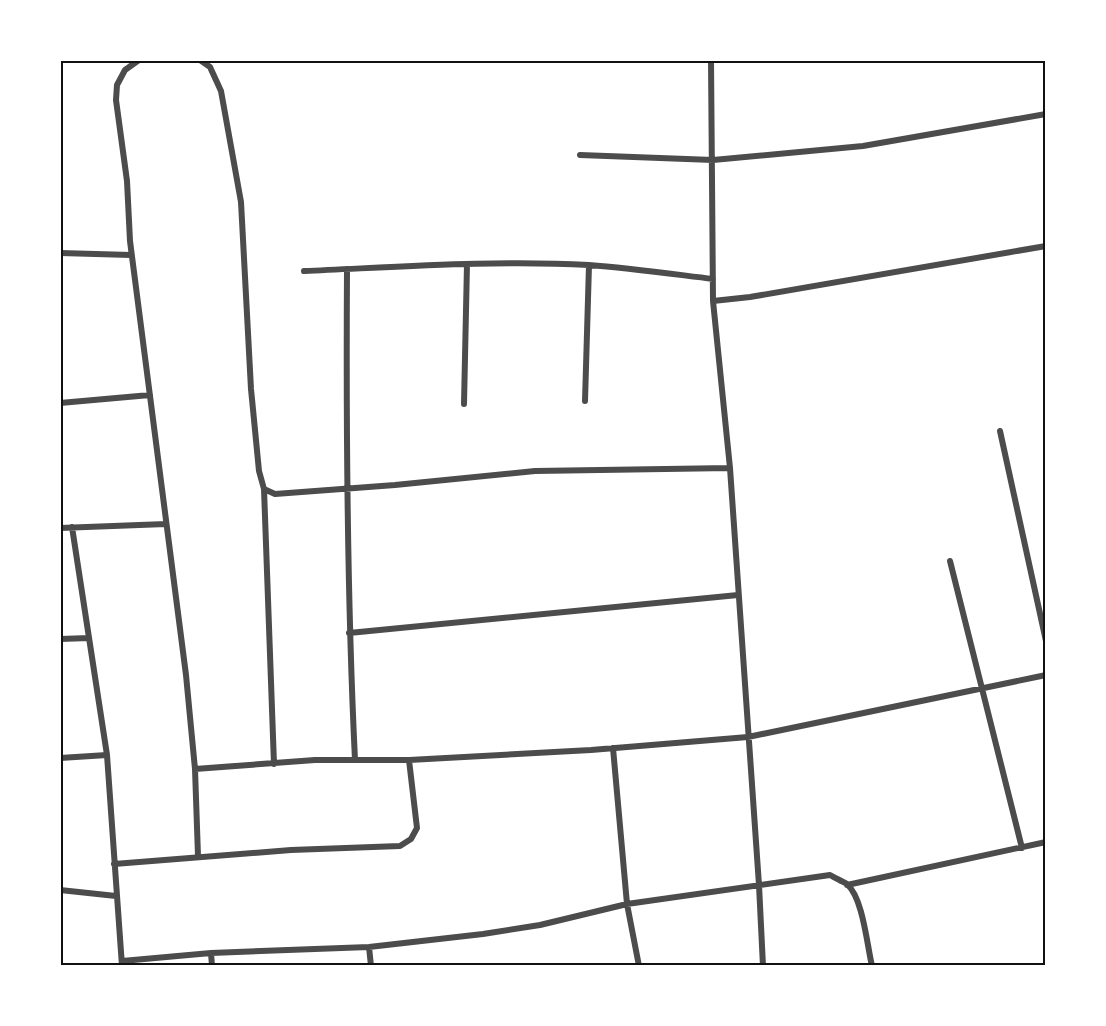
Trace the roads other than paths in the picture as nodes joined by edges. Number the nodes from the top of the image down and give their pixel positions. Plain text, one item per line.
1 (139, 60) edge
2 (200, 60) edge
3 (711, 60) edge
4 (1046, 114) edge
5 (580, 155) dead end
6 (713, 160) junction
7 (1046, 246) edge
8 (60, 253) edge
9 (131, 255) junction
10 (467, 264) junction
11 (590, 266) junction
12 (347, 269) junction
13 (304, 271) dead end
14 (713, 279) junction
15 (713, 301) junction
16 (150, 395) junction
17 (585, 401) dead end
18 (60, 403) edge
19 (464, 404) dead end
20 (1000, 431) dead end
21 (730, 468) junction
22 (346, 488) junction
23 (264, 489) junction
24 (166, 524) junction
25 (60, 528) edge
26 (72, 528) junction
27 (950, 561) dead end
28 (738, 595) junction
29 (349, 633) junction
30 (89, 638) junction
31 (60, 639) edge
32 (1046, 641) edge
33 (1046, 675) edge
34 (983, 687) junction
35 (748, 737) junction
36 (613, 748) junction
37 (107, 756) junction
38 (60, 758) edge
39 (355, 760) junction
40 (409, 760) junction
41 (274, 764) junction
42 (195, 769) junction
43 (1046, 842) edge
44 (1022, 848) junction
45 (198, 856) junction
46 (114, 864) junction
47 (759, 885) junction
48 (847, 885) junction
49 (60, 890) edge
50 (116, 896) junction
51 (627, 904) junction
52 (369, 947) junction
53 (211, 953) junction
54 (122, 963) edge
55 (212, 966) edge
56 (371, 966) edge
57 (639, 966) edge
58 (763, 966) edge
59 (872, 966) edge

1 - 9 street
2 - 23 street
3 - 6 street
4 - 6 street
5 - 6 street
6 - 14 street
7 - 15 street
8 - 9 street
9 - 16 street
10 - 11 street
10 - 12 street
10 - 19 street
11 - 14 street
11 - 17 street
12 - 13 street
12 - 22 street
14 - 15 street
15 - 21 street
16 - 18 street
16 - 24 street
20 - 32 street
21 - 22 street
21 - 28 street
22 - 23 street
22 - 29 street
23 - 41 street
24 - 26 street
24 - 42 street
25 - 26 street
26 - 30 street
27 - 34 street
28 - 29 street
28 - 35 street
29 - 39 street
30 - 31 street
30 - 37 street
33 - 34 street
34 - 35 street
34 - 44 street
35 - 36 street
35 - 47 street
36 - 40 street
36 - 51 street
37 - 38 street
37 - 46 street
39 - 40 street
39 - 41 street
40 - 45 street
41 - 42 street
42 - 45 street
43 - 44 street
44 - 48 street
45 - 46 street
46 - 50 street
47 - 48 street
47 - 51 street
47 - 58 street
48 - 59 street
49 - 50 street
50 - 54 street
51 - 52 street
51 - 57 street
52 - 53 street
52 - 56 street
53 - 54 street
53 - 55 street

